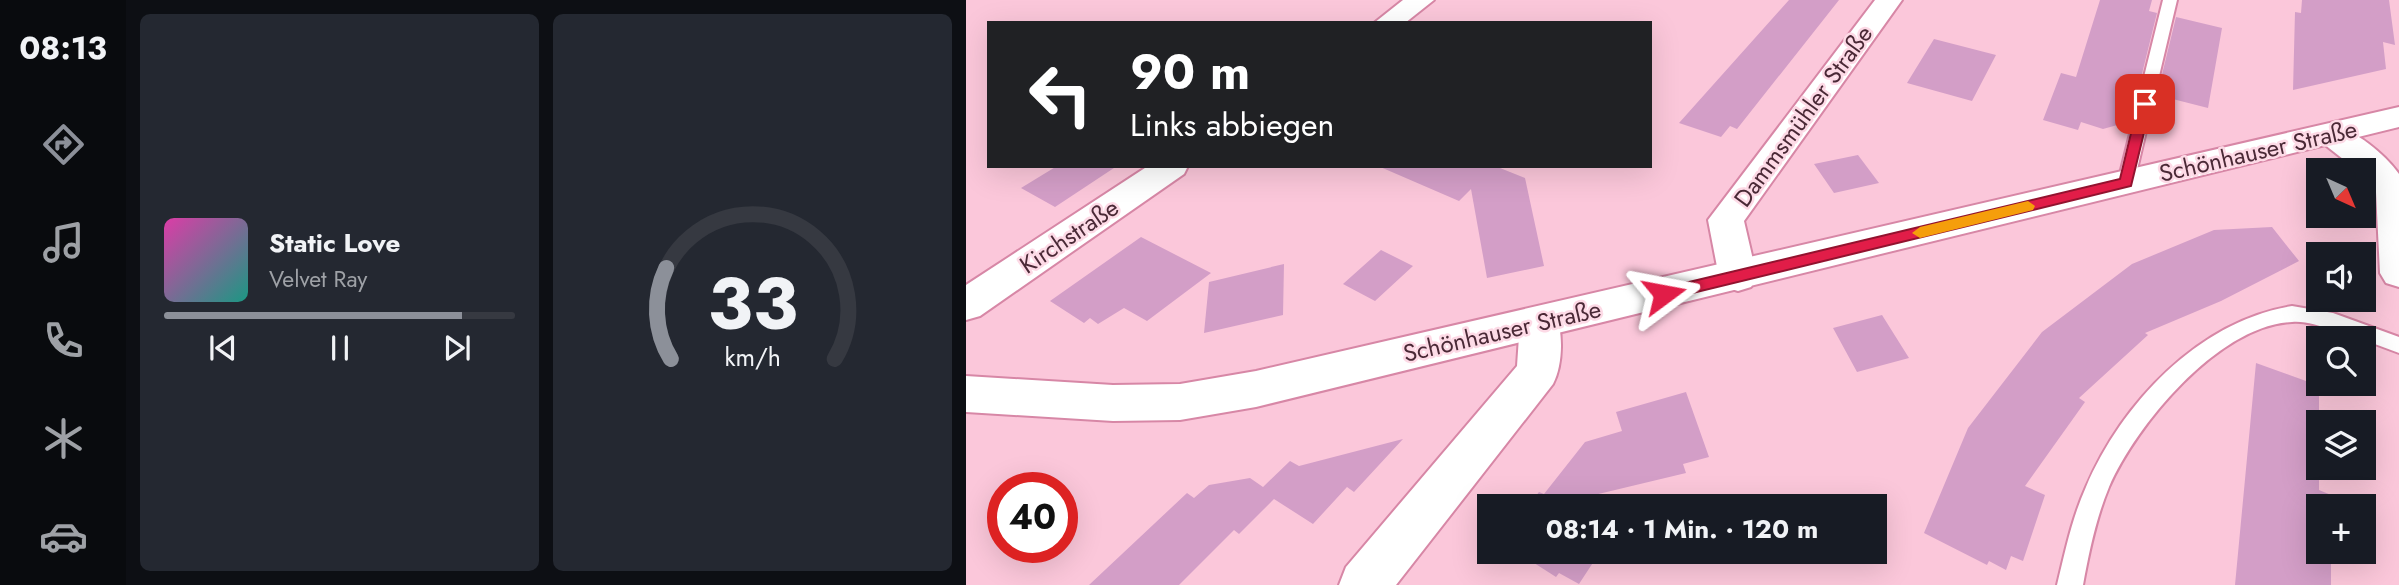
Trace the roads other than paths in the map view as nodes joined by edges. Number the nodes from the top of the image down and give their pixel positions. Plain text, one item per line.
1 (1421, 0) edge
2 (1889, 0) edge
3 (2170, 0) edge
4 (1390, 21) edge
5 (2399, 117) edge
6 (2331, 134) junction
7 (1169, 168) edge
8 (2126, 183) junction
9 (2399, 273) edge
10 (1738, 277) junction
11 (966, 305) edge
12 (1540, 322) junction
13 (2399, 345) edge
14 (966, 394) edge
15 (1364, 585) edge
16 (2070, 585) edge

1 - 4 street
2 - 10 street, Dammsmühler Straße
3 - 8 lane
5 - 6 street, Schönhauser Straße
6 - 8 street, Schönhauser Straße
6 - 9 street
7 - 11 street, Kirchstraße
8 - 10 street, Schönhauser Straße
10 - 12 street, Schönhauser Straße
12 - 14 street, Schönhauser Straße
12 - 15 street
13 - 16 lane

